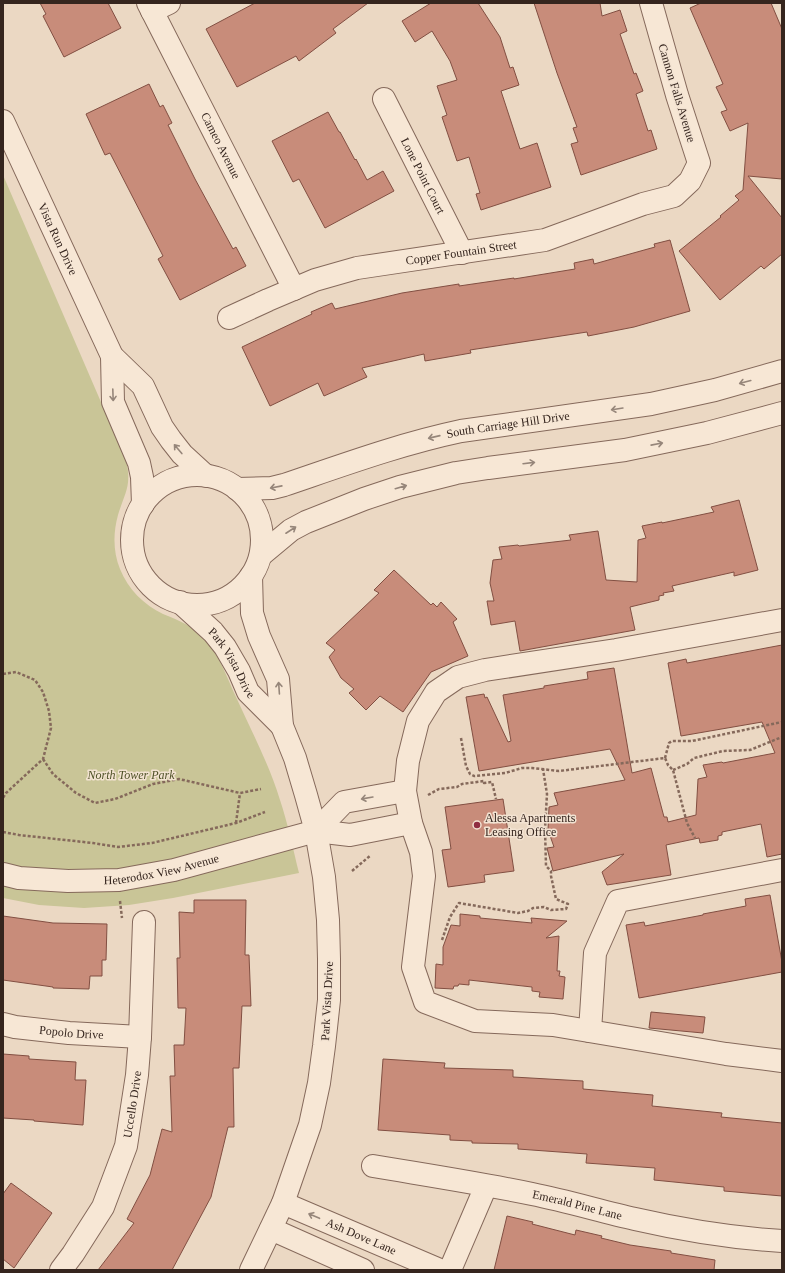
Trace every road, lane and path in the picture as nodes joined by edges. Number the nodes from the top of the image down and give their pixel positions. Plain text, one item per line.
1 (651, 3) edge
2 (156, 6) edge
3 (384, 99) dead end
4 (3, 121) edge
5 (9, 149) edge
6 (690, 181) joint
7 (462, 253) junction
8 (294, 289) junction
9 (229, 318) dead end
10 (112, 356) junction
11 (782, 371) edge
12 (782, 413) edge
13 (206, 476) junction
14 (238, 489) junction
15 (143, 504) junction
16 (260, 555) junction
17 (251, 576) junction
18 (180, 602) junction
19 (782, 620) edge
20 (3, 674) edge
21 (782, 722) edge
22 (282, 726) junction
23 (782, 737) edge
24 (462, 738) dead end
25 (665, 758) junction
26 (43, 759) junction
27 (543, 769) junction
28 (672, 770) junction
29 (261, 789) dead end
30 (240, 794) junction
31 (414, 794) junction
32 (3, 798) edge
33 (496, 799) dead end
34 (265, 812) dead end
35 (236, 823) junction
36 (411, 823) junction
37 (316, 831) junction
38 (3, 832) edge
39 (695, 838) dead end
40 (373, 854) dead end
41 (782, 870) edge
42 (352, 871) dead end
43 (3, 874) edge
44 (119, 880) junction
45 (144, 922) joint
46 (442, 940) dead end
47 (3, 1024) edge
48 (590, 1031) junction
49 (140, 1037) junction
50 (782, 1061) edge
51 (373, 1166) dead end
52 (486, 1186) junction
53 (283, 1203) junction
54 (271, 1229) junction
55 (782, 1241) edge
56 (61, 1270) edge
57 (251, 1270) edge
58 (363, 1270) edge
59 (440, 1270) edge
60 (450, 1270) edge

1 - 6 street, Cannon Falls Avenue
2 - 8 street, Cameo Avenue
3 - 7 street, Lone Point Court
4 - 5 street, Vista Run Drive
5 - 10 street, Vista Run Drive
6 - 7 street, Copper Fountain Street
7 - 8 street, Copper Fountain Street
8 - 9 street, Copper Fountain Street
13 -> 10 street, Vista Run Drive
10 -> 15 street, Vista Run Drive
11 -> 14 street, South Carriage Hill Drive
16 -> 12 street
13 - 14 street
13 - 15 street
14 - 16 street
15 - 18 street
16 - 17 street
17 - 18 street
22 -> 17 street, Park Vista Drive
18 - 22 street, Park Vista Drive
19 - 31 street
20 - 26 path
21 - 25 path
22 - 37 street, Park Vista Drive
23 - 28 path
24 - 27 path
25 - 27 path
25 - 28 path
26 - 30 path
26 - 32 path
27 - 46 path
28 - 39 path
29 - 30 path
30 - 35 path
31 - 33 path
31 - 36 street
31 -> 37 street
34 - 35 path
35 - 38 path
36 - 37 street
36 - 48 street
37 - 44 street, Heterodox View Avenue
37 - 53 street, Park Vista Drive
40 - 42 path
41 - 48 street
43 - 44 street, Heterodox View Avenue
44 - 45 path
45 - 49 street, Uccello Drive
47 - 49 street, Popolo Drive
48 - 50 street
49 - 56 street, Uccello Drive
51 - 52 street, Emerald Pine Lane
52 - 55 street, Emerald Pine Lane
52 - 60 street
53 - 54 street, Park Vista Drive
59 -> 53 street, Ash Dove Lane
54 - 57 street, Park Vista Drive
54 - 58 street

